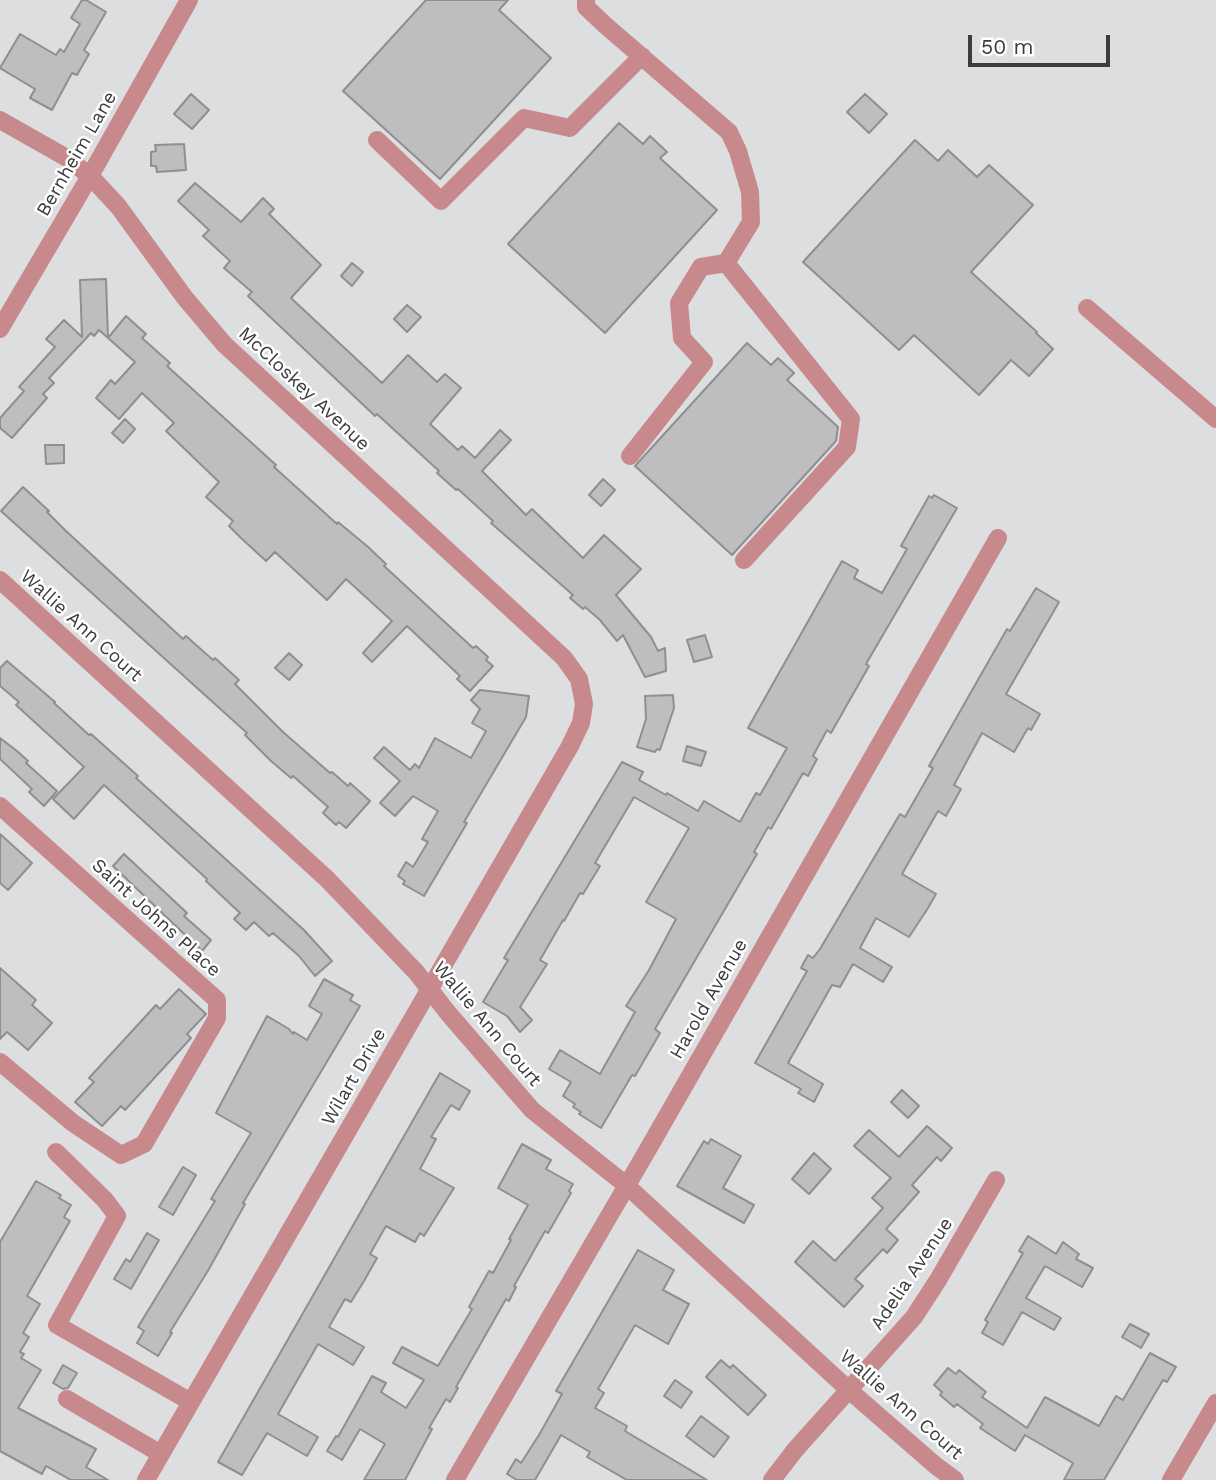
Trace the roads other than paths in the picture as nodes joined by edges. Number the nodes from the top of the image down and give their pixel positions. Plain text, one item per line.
1 (189, 0) edge
2 (586, 0) edge
3 (642, 56) junction
4 (0, 120) edge
5 (376, 140) dead end
6 (90, 176) junction
7 (726, 263) junction
8 (1087, 308) dead end
9 (0, 328) edge
10 (1216, 419) edge
11 (630, 456) dead end
12 (998, 538) dead end
13 (744, 560) dead end
14 (0, 580) edge
15 (583, 690) joint
16 (0, 806) edge
17 (430, 989) junction
18 (0, 1062) edge
19 (57, 1152) dead end
20 (996, 1180) dead end
21 (626, 1185) junction
22 (850, 1391) junction
23 (67, 1398) dead end
24 (191, 1402) junction
25 (1216, 1403) edge
26 (161, 1454) junction
27 (146, 1480) edge
28 (455, 1480) edge
29 (772, 1480) edge
30 (956, 1480) edge
31 (1171, 1480) edge

1 - 6 street, Bernheim Lane
2 - 3 street
3 - 5 street
3 - 7 street
4 - 6 street, McCloskey Avenue
6 - 9 street, Bernheim Lane
6 - 15 street, McCloskey Avenue
7 - 11 street
7 - 13 street
8 - 10 street
12 - 21 street, Harold Avenue
14 - 17 street, Wallie Ann Court
15 - 17 street, Wilart Drive
16 - 18 street, Saint Johns Place
17 - 21 street, Wallie Ann Court
17 - 24 street, Wilart Drive
19 - 24 street
20 - 22 street, Adelia Avenue
21 - 22 street, Wallie Ann Court
21 - 28 street, Harold Avenue
22 - 29 street, Adelia Avenue
22 - 30 street, Wallie Ann Court
23 - 26 street
24 - 26 street, Wilart Drive
25 - 31 street
26 - 27 street, Wilart Drive

